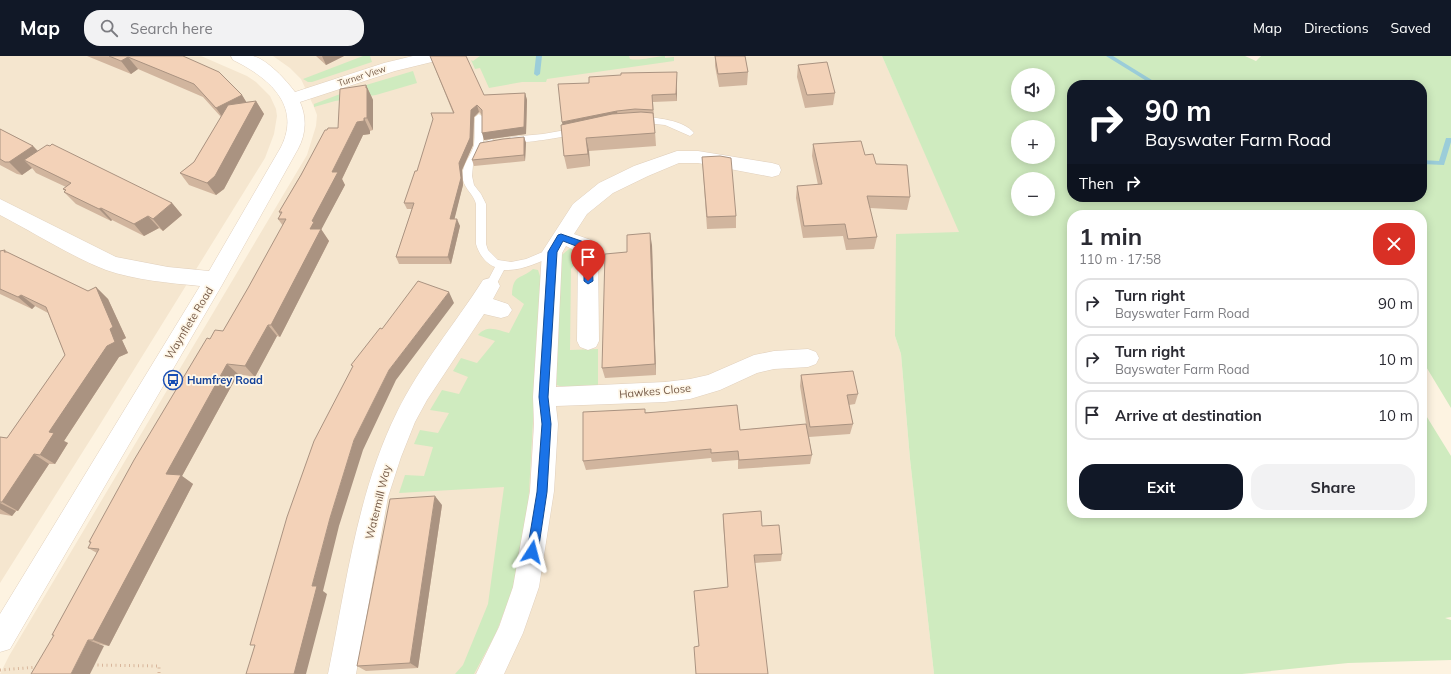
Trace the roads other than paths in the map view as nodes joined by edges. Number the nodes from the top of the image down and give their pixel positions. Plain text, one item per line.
1 (239, 56) edge
2 (434, 56) edge
3 (292, 99) junction
4 (479, 117) dead end
5 (632, 120) edge
6 (589, 128) edge
7 (690, 133) dead end
8 (478, 146) junction
9 (772, 170) dead end
10 (1, 208) edge
11 (557, 245) junction
12 (215, 279) junction
13 (493, 292) junction
14 (588, 341) dead end
15 (808, 358) dead end
16 (544, 397) junction
17 (0, 639) edge
18 (342, 674) edge
19 (490, 674) edge

1 - 3 street, Waynflete Road
2 - 3 street, Turner View
3 - 12 street, Waynflete Road
4 - 8 lane
5 - 7 lane
6 - 8 lane
8 - 13 lane
9 - 11 street
10 - 12 street
11 - 13 lane
11 - 14 street
11 - 16 street
12 - 17 street, Waynflete Road
13 - 18 street, Watermill Way
15 - 16 street, Hawkes Close
16 - 19 street

